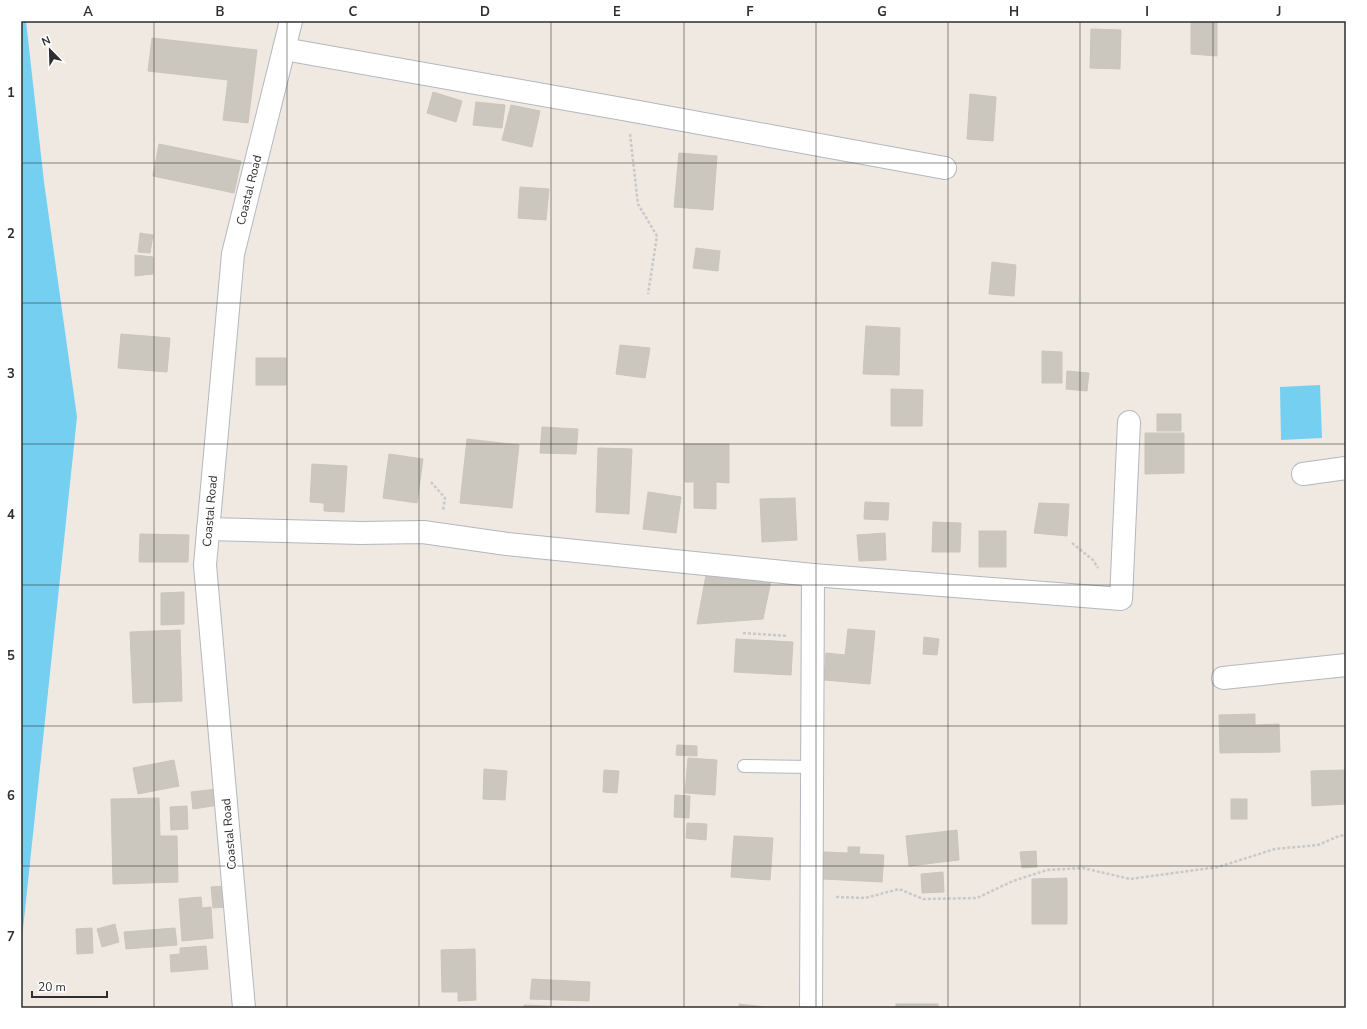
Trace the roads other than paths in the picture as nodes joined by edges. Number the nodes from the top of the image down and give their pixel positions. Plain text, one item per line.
1 (291, 21) edge
2 (284, 49) junction
3 (944, 168) dead end
4 (1130, 422) dead end
5 (1346, 468) edge
6 (1303, 474) dead end
7 (208, 529) junction
8 (813, 575) junction
9 (1346, 665) edge
10 (1223, 678) dead end
11 (744, 766) dead end
12 (812, 767) junction
13 (244, 1008) edge
14 (811, 1008) edge

1 - 2 street, Coastal Road
2 - 3 street
2 - 7 street, Coastal Road
4 - 8 street
5 - 6 street
7 - 8 street
7 - 13 street, Coastal Road
8 - 12 street
9 - 10 street
11 - 12 lane
12 - 14 street

